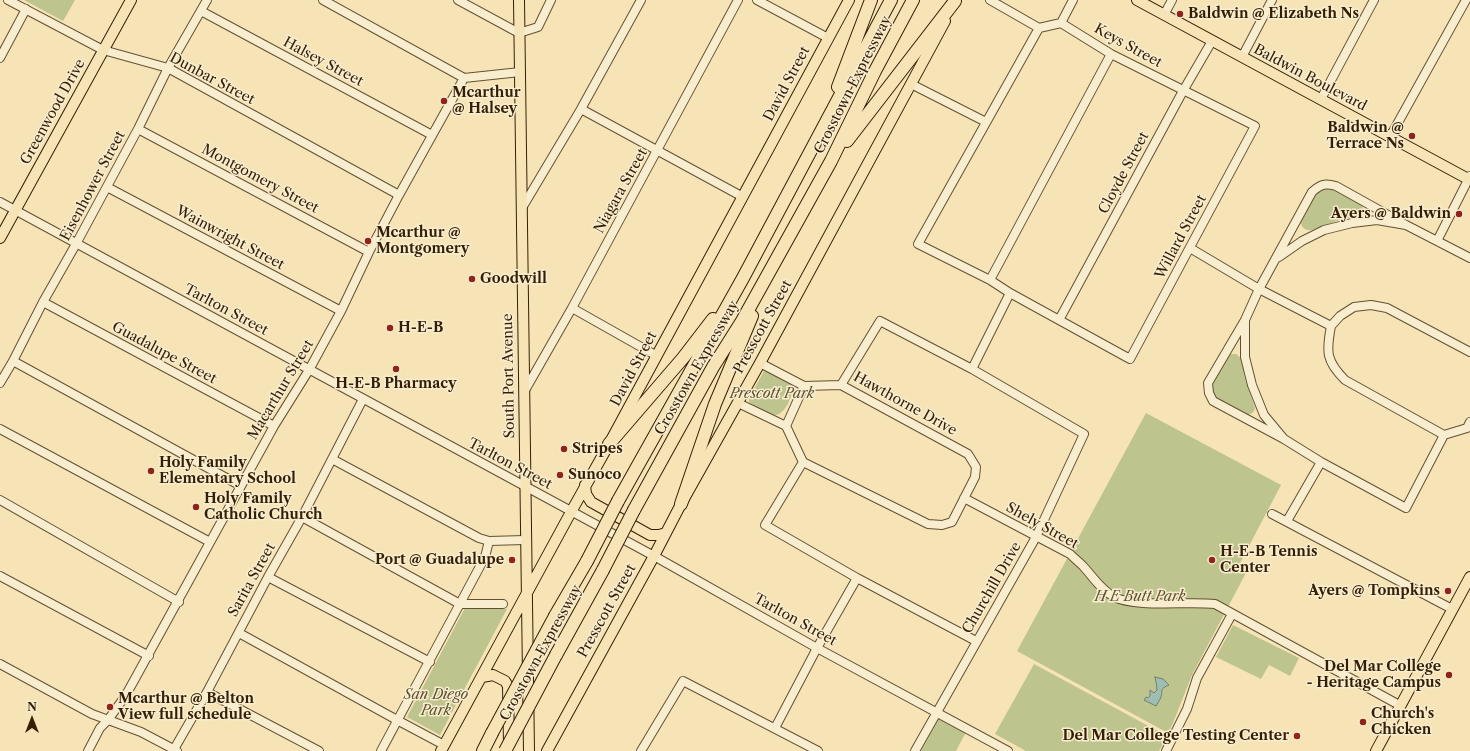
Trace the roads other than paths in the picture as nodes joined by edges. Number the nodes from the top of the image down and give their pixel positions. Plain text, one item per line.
1 (8, 0) edge
2 (131, 0) edge
3 (207, 0) edge
4 (323, 0) edge
5 (458, 0) edge
6 (519, 0) edge
7 (551, 0) edge
8 (641, 0) edge
9 (738, 0) edge
10 (757, 0) edge
11 (849, 0) edge
12 (871, 0) edge
13 (891, 0) edge
14 (913, 0) edge
15 (956, 0) edge
16 (990, 0) edge
17 (1073, 0) edge
18 (1137, 0) edge
19 (1172, 0) edge
20 (1272, 0) edge
21 (1374, 0) edge
22 (1465, 2) edge
23 (26, 10) junction
24 (201, 11) junction
25 (1164, 15) junction
26 (1061, 23) junction
27 (1039, 28) junction
28 (519, 33) junction
29 (828, 38) junction
30 (1212, 40) junction
31 (103, 50) junction
32 (1111, 54) junction
33 (1242, 57) junction
34 (0, 58) edge
35 (168, 68) junction
36 (520, 72) junction
37 (464, 78) junction
38 (911, 84) junction
39 (1183, 91) junction
40 (1321, 100) junction
41 (581, 109) junction
42 (986, 122) junction
43 (1255, 126) joint
44 (138, 129) junction
45 (432, 135) junction
46 (1390, 137) junction
47 (818, 138) junction
48 (658, 150) junction
49 (832, 161) junction
50 (1470, 178) edge
51 (107, 187) junction
52 (399, 195) junction
53 (743, 196) junction
54 (0, 202) edge
55 (521, 208) junction
56 (15, 210) junction
57 (1406, 225) junction
58 (0, 238) edge
59 (1437, 241) junction
60 (76, 244) junction
61 (1190, 248) junction
62 (369, 252) junction
63 (1470, 258) edge
64 (1277, 259) junction
65 (773, 265) junction
66 (990, 280) junction
67 (740, 283) junction
68 (1260, 289) junction
69 (1010, 293) junction
70 (43, 302) junction
71 (572, 308) junction
72 (341, 311) junction
73 (1059, 320) junction
74 (1244, 320) junction
75 (1331, 326) junction
76 (1470, 352) edge
77 (656, 356) junction
78 (13, 361) junction
79 (760, 363) junction
80 (972, 369) junction
81 (309, 370) junction
82 (0, 383) edge
83 (842, 384) junction
84 (804, 386) junction
85 (524, 393) junction
86 (363, 399) junction
87 (738, 403) junction
88 (274, 426) junction
89 (786, 426) junction
90 (1469, 427) edge
91 (0, 429) edge
92 (1444, 435) junction
93 (1284, 439) junction
94 (609, 444) junction
95 (332, 459) junction
96 (803, 462) junction
97 (1321, 462) junction
98 (586, 485) junction
99 (241, 486) junction
100 (525, 487) junction
101 (964, 498) junction
102 (0, 500) edge
103 (681, 504) junction
104 (571, 512) junction
105 (1272, 514) dead end
106 (302, 517) junction
107 (1287, 521) junction
108 (666, 533) junction
109 (1036, 537) junction
110 (525, 540) junction
111 (489, 541) junction
112 (210, 542) junction
113 (654, 556) junction
114 (0, 576) edge
115 (268, 577) junction
116 (1470, 577) edge
117 (858, 578) junction
118 (526, 595) junction
119 (179, 602) junction
120 (460, 604) junction
121 (503, 604) dead end
122 (1452, 609) junction
123 (1232, 614) junction
124 (239, 632) junction
125 (976, 642) junction
126 (817, 648) junction
127 (149, 656) junction
128 (430, 662) junction
129 (0, 664) edge
130 (482, 677) junction
131 (207, 692) junction
132 (1401, 706) junction
133 (936, 712) junction
134 (108, 720) junction
135 (397, 720) junction
136 (775, 728) junction
137 (443, 748) edge
138 (175, 750) edge
139 (88, 751) edge
140 (319, 751) edge
141 (381, 751) edge
142 (483, 751) edge
143 (505, 751) edge
144 (509, 751) edge
145 (529, 751) edge
146 (547, 751) edge
147 (641, 751) edge
148 (818, 751) edge
149 (915, 751) edge
150 (1008, 751) edge
151 (1166, 751) edge
152 (1376, 751) edge

1 - 23 street, Dunbar Street
2 - 31 main road, Greenwood Drive
3 - 24 street, Eisenhower Street
4 - 37 street
5 - 28 street
6 - 28 main road, South Port Avenue
7 - 28 street
8 - 41 street
9 - 48 street, Niagara Street
10 - 29 street
11 - 29 main road, David Street
12 - 47 highway
13 - 47 highway, Crosstown Expressway
14 - 49 highway, Crosstown Expressway
15 - 38 main road, Presscott Street
15 - 49 highway
16 - 27 street
17 - 26 street
18 - 25 main road, Baldwin Boulevard
19 - 25 street
20 - 33 street
21 - 40 street
22 - 46 street
23 - 31 street, Dunbar Street
23 - 34 street
24 - 35 street, Eisenhower Street
24 - 45 street, Halsey Street
25 - 30 main road, Baldwin Boulevard
26 - 27 street
26 - 32 street, Keys Street
27 - 42 street
28 - 36 main road, South Port Avenue
29 - 53 main road, David Street
30 - 33 main road, Baldwin Boulevard
30 - 39 street, Cloyde Street
31 - 35 street, Dunbar Street
31 - 56 main road, Greenwood Drive
32 - 39 street, Keys Street
32 - 66 street
33 - 40 main road, Baldwin Boulevard
35 - 44 street, Eisenhower Street
35 - 52 street, Dunbar Street
36 - 37 street
36 - 55 main road, South Port Avenue
37 - 45 street, Macarthur Street
38 - 42 street
38 - 79 main road, Presscott Street
39 - 43 street, Keys Street
39 - 73 street, Cloyde Street
40 - 46 main road, Baldwin Boulevard
41 - 48 street
41 - 55 street
42 - 66 street
43 - 61 street, Willard Street
44 - 51 street, Eisenhower Street
44 - 62 street, Montgomery Street
45 - 52 street, Macarthur Street
46 - 50 main road, Baldwin Boulevard
47 - 67 highway, Crosstown Expressway
48 - 53 street
48 - 71 street, Niagara Street
49 - 65 highway, Crosstown Expressway
50 - 59 street
51 - 60 street, Eisenhower Street
51 - 72 street, Wainwright Street
52 - 62 street, Macarthur Street
53 - 77 main road, David Street
54 - 56 street, Tarlton Street
55 - 85 main road, South Port Avenue
56 - 58 main road, Greenwood Drive
56 - 60 street, Tarlton Street
57 - 59 street
57 - 64 street
57 - 64 street
59 - 63 street
60 - 70 street, Eisenhower Street
60 - 81 street, Tarlton Street
61 - 68 street
61 - 73 street, Willard Street
62 - 72 street, Macarthur Street
64 - 68 street
65 - 103 highway
65 - 143 highway, Crosstown Expressway, bridge
66 - 69 street
67 - 94 highway
67 - 142 highway, Crosstown Expressway, bridge
68 - 74 street
68 - 75 street
69 - 73 street
69 - 80 street
70 - 78 street, Eisenhower Street
70 - 88 street, Guadalupe Street
71 - 77 street
71 - 85 street, Niagara Street
72 - 81 street, Macarthur Street
74 - 93 street
74 - 93 street
75 - 76 street
75 - 92 street
77 - 94 main road, David Street
78 - 82 street, Eisenhower Street
78 - 99 street
79 - 84 street
79 - 87 main road, Presscott Street
80 - 83 street
80 - 109 street, Churchill Drive
81 - 86 street, Tarlton Street
81 - 88 street, Macarthur Street
83 - 84 street, Hawthorne Drive
83 - 101 street, Hawthorne Drive
84 - 89 street
85 - 100 main road, South Port Avenue
86 - 95 street, Sarita Street
86 - 100 street, Tarlton Street
87 - 89 street
87 - 103 main road, Presscott Street
88 - 99 street, Macarthur Street
89 - 96 street
90 - 92 street
91 - 112 street
92 - 97 street
93 - 97 street
94 - 98 main road, David Street
95 - 106 street, Sarita Street
95 - 111 street
96 - 101 street
96 - 117 street
97 - 107 street
98 - 104 main road, David Street
98 - 108 main road
99 - 112 street, Macarthur Street
100 - 104 street, Tarlton Street
100 - 110 main road, South Port Avenue
101 - 109 street, Shely Street
102 - 119 street
103 - 108 main road, Presscott Street
104 - 113 street, Tarlton Street
104 - 118 main road, David Street
105 - 107 street
106 - 115 street, Sarita Street
106 - 120 street
107 - 122 street
108 - 113 main road, Presscott Street
109 - 123 street, Shely Street
109 - 125 street, Churchill Drive
110 - 111 street
110 - 118 main road, South Port Avenue
111 - 120 street
112 - 119 street, Macarthur Street
113 - 126 street, Tarlton Street
113 - 146 main road, Presscott Street
114 - 127 street
115 - 124 street, Sarita Street
115 - 128 street
116 - 122 main road
117 - 125 street
117 - 126 street
118 - 130 main road, David Street
118 - 145 main road, South Port Avenue
119 - 127 street, Macarthur Street
120 - 121 street
120 - 128 street
122 - 132 main road
123 - 132 street, Shely Street
123 - 151 street
124 - 131 street, Sarita Street
124 - 135 street
125 - 133 street, Churchill Drive
126 - 133 street, Tarlton Street
126 - 136 street
127 - 134 street, Macarthur Street
128 - 135 street
129 - 134 street
130 - 137 main road, David Street
130 - 144 main road
131 - 138 street, Sarita Street
131 - 140 street
132 - 152 main road
133 - 149 street, Churchill Drive
133 - 150 street, Tarlton Street
134 - 138 street
134 - 139 street, Macarthur Street
135 - 137 street
135 - 141 street
136 - 147 street
136 - 148 street

